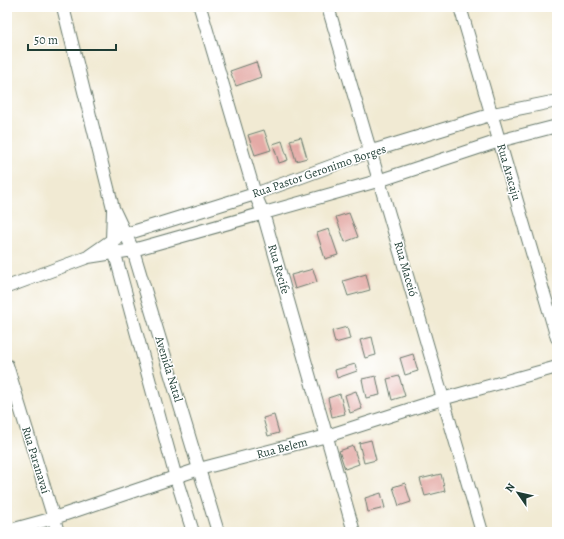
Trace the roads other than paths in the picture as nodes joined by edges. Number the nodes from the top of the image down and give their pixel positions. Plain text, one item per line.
1 (63, 7) edge
2 (200, 7) edge
3 (328, 7) edge
4 (460, 7) edge
5 (557, 101) edge
6 (493, 114) junction
7 (557, 126) edge
8 (499, 141) junction
9 (372, 151) junction
10 (381, 180) junction
11 (255, 194) junction
12 (113, 208) junction
13 (264, 213) junction
14 (126, 234) junction
15 (112, 240) junction
16 (133, 250) junction
17 (115, 254) junction
18 (88, 257) junction
19 (7, 287) edge
20 (557, 338) edge
21 (7, 365) edge
22 (557, 367) edge
23 (442, 399) junction
24 (327, 436) junction
25 (199, 469) junction
26 (176, 478) junction
27 (54, 518) junction
28 (7, 531) edge
29 (58, 532) edge
30 (193, 532) edge
31 (218, 532) edge
32 (354, 532) edge
33 (482, 532) edge

1 - 12 street, Avenida Natal
2 - 11 street, Rua Recife
3 - 9 street, Rua Maceió
4 - 6 street, Rua Aracaju
5 - 6 street, Rua Pastor Geronimo Borges
6 - 8 street, Rua Aracaju
6 - 9 street, Rua Pastor Geronimo Borges
7 - 8 street, Rua Pastor Geronimo Borges
8 - 10 street, Rua Pastor Geronimo Borges
8 - 20 street, Rua Aracaju
9 - 10 street, Rua Maceió
9 - 11 street, Rua Pastor Geronimo Borges
10 - 13 street, Rua Pastor Geronimo Borges
10 - 23 street, Rua Maceió
11 - 13 street, Rua Recife
11 - 14 street, Rua Pastor Geronimo Borges
12 - 14 street, Avenida Natal
12 - 15 street, Avenida Natal
13 - 16 street, Rua Pastor Geronimo Borges
13 - 24 street, Rua Recife
14 - 15 street, Rua Pastor Geronimo Borges
14 - 16 street, Avenida Natal
15 - 17 street, Avenida Natal
15 - 18 street, Rua Pastor Geronimo Borges
16 - 17 street, Rua Pastor Geronimo Borges
16 - 25 street, Avenida Natal
17 - 18 street, Rua Pastor Geronimo Borges
17 - 26 street, Avenida Natal
18 - 19 street, Rua Pastor Geronimo Borges
21 - 27 street, Rua Paranavaí
22 - 23 street, Rua Belem
23 - 24 street, Rua Belem
23 - 33 street, Rua Maceió
24 - 25 street, Rua Belem
24 - 32 street, Rua Recife
25 - 26 street, Rua Belem
25 - 31 street, Avenida Natal
26 - 27 street, Rua Belem
26 - 30 street, Avenida Natal
27 - 28 street, Rua Belem
27 - 29 street, Rua Paranavaí

